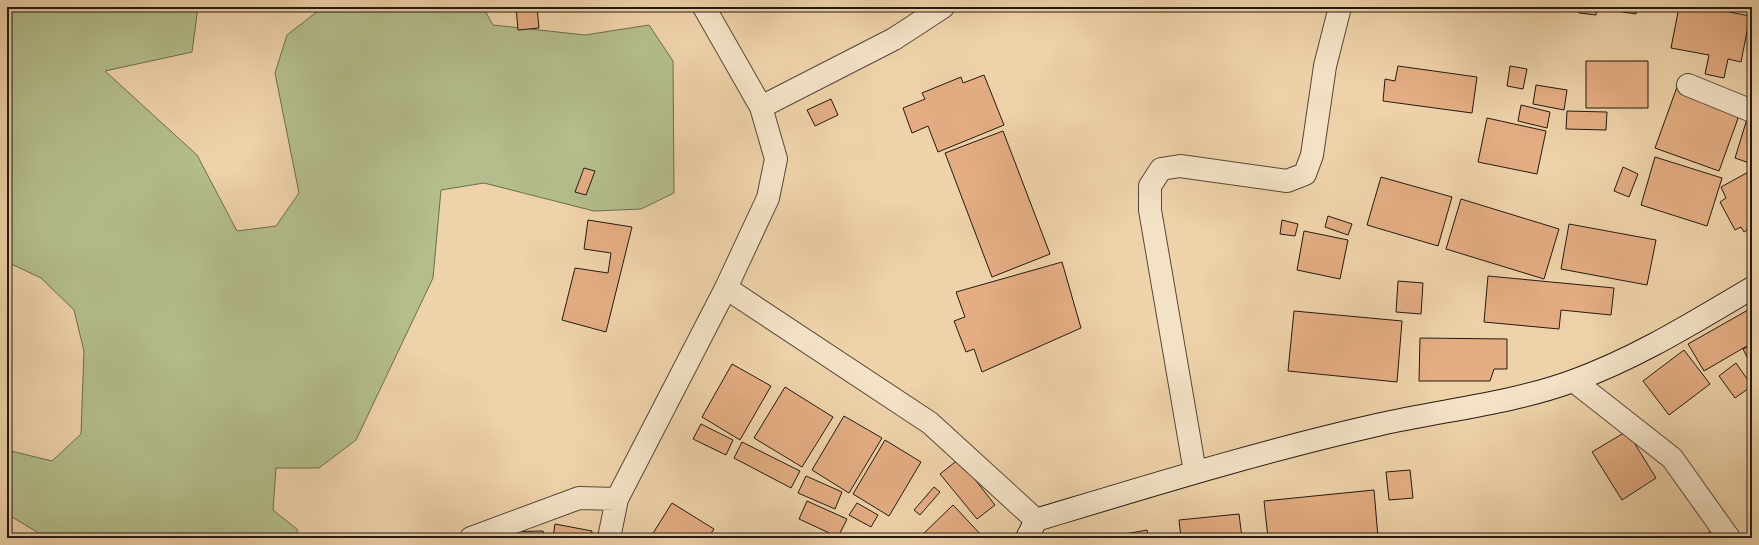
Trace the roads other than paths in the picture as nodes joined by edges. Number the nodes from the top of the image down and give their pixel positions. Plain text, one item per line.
1 (704, 7) edge
2 (943, 7) edge
3 (1340, 7) edge
4 (1688, 85) dead end
5 (761, 107) junction
6 (1752, 111) edge
7 (726, 288) junction
8 (1752, 288) edge
9 (1574, 380) junction
10 (1195, 472) junction
11 (617, 499) junction
12 (1031, 529) edge
13 (470, 538) edge
14 (609, 538) edge
15 (1729, 538) edge

1 - 5 street
2 - 5 street
3 - 10 street
4 - 6 street
5 - 7 street
7 - 11 street
7 - 12 street
8 - 9 street
9 - 10 street
9 - 15 street
10 - 12 street
11 - 13 street
11 - 14 street

